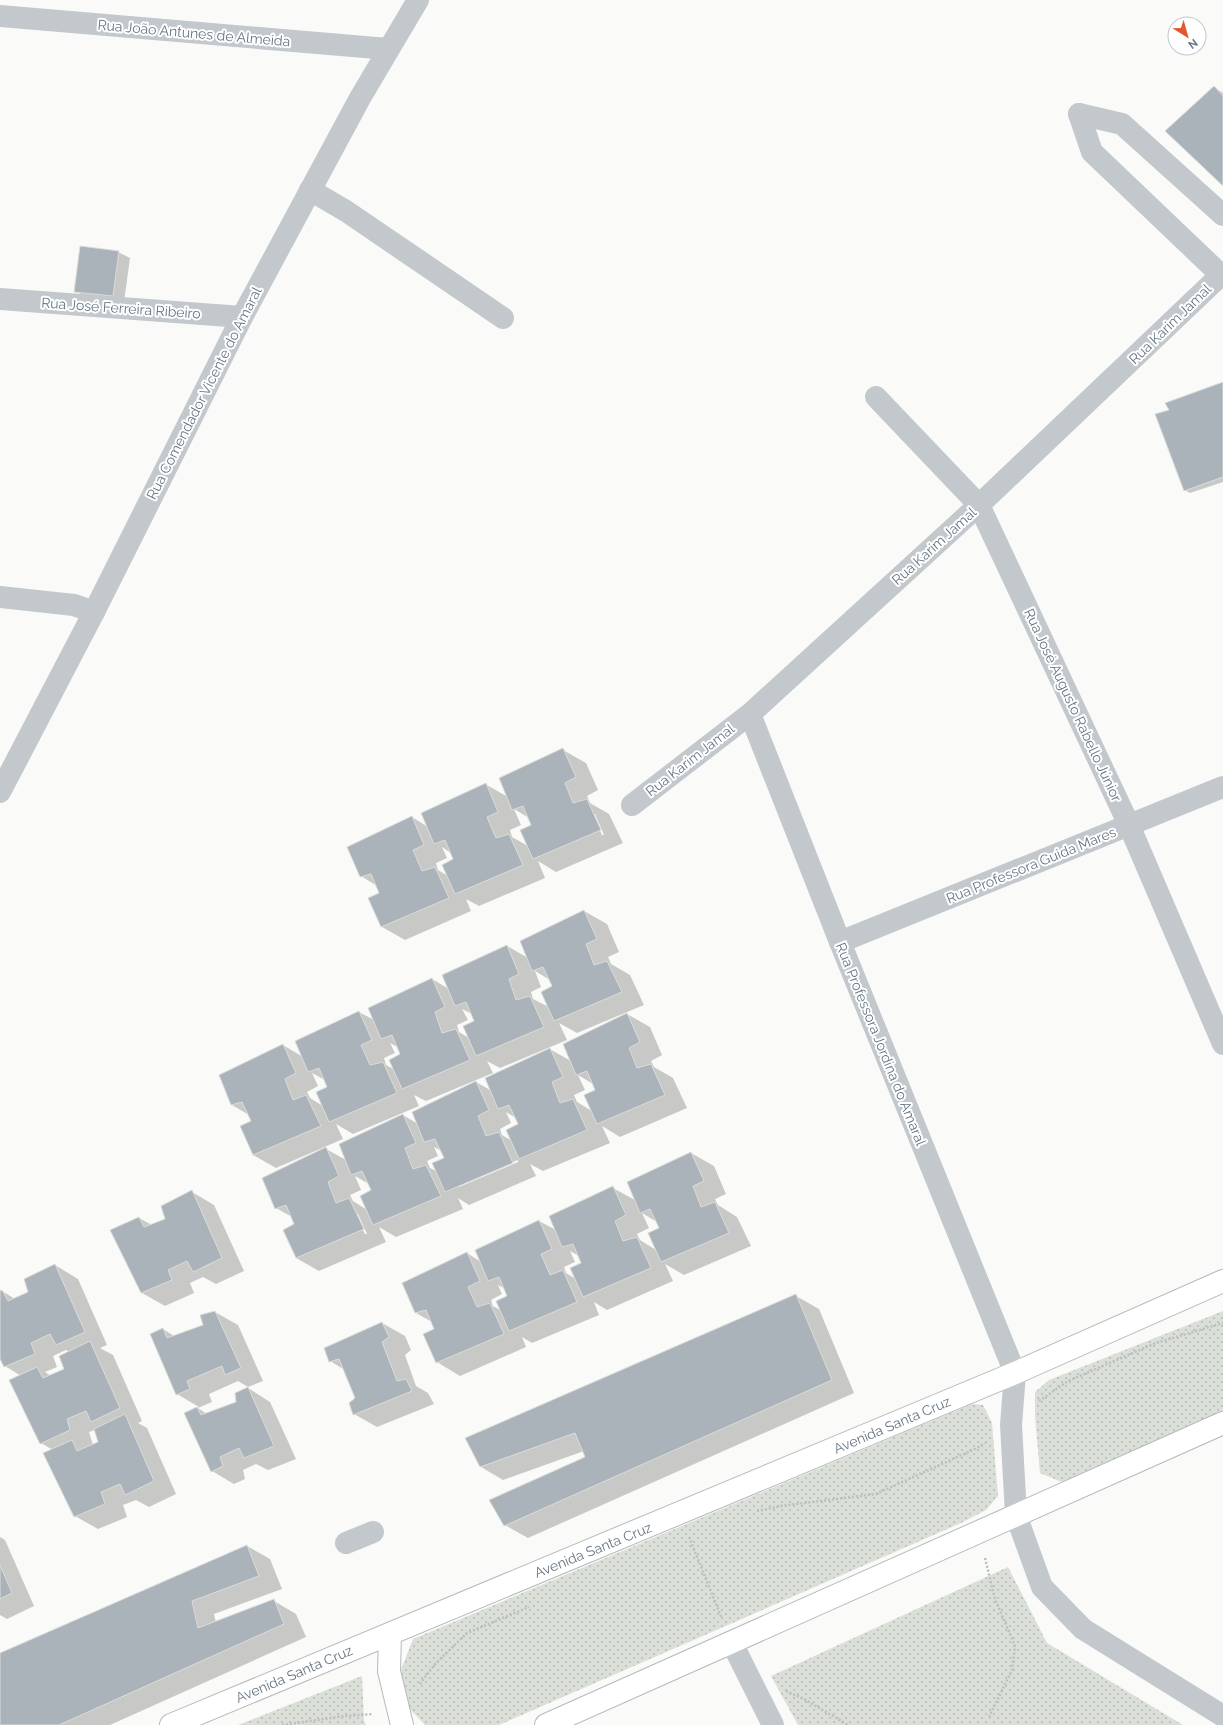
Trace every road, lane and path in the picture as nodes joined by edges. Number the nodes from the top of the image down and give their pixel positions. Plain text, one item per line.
1 (418, 0) edge
2 (0, 16) edge
3 (388, 49) junction
4 (310, 190) junction
5 (1223, 215) edge
6 (1222, 274) edge
7 (0, 299) edge
8 (242, 317) junction
9 (503, 318) dead end
10 (876, 397) dead end
11 (979, 505) junction
12 (0, 597) edge
13 (94, 612) junction
14 (750, 714) junction
15 (1223, 787) edge
16 (0, 792) edge
17 (632, 805) dead end
18 (1130, 825) junction
19 (840, 942) junction
20 (1223, 1044) edge
21 (1223, 1281) edge
22 (1223, 1323) edge
23 (1015, 1373) junction
24 (1068, 1381) dead end
25 (1223, 1423) edge
26 (977, 1448) dead end
27 (753, 1512) dead end
28 (1016, 1515) junction
29 (373, 1532) dead end
30 (686, 1532) dead end
31 (980, 1532) junction
32 (696, 1534) dead end
33 (689, 1537) junction
34 (682, 1540) dead end
35 (346, 1543) dead end
36 (529, 1606) dead end
37 (390, 1634) junction
38 (732, 1643) junction
39 (749, 1676) junction
40 (1223, 1716) edge
41 (989, 1717) dead end
42 (404, 1721) edge
43 (170, 1725) edge
44 (282, 1725) edge
45 (546, 1725) edge
46 (773, 1725) edge
47 (848, 1725) edge

1 - 3 street, Rua Comendador Vicente do Amaral
2 - 3 street, Rua João Antunes de Almeida
3 - 4 street, Rua Comendador Vicente do Amaral
4 - 8 street, Rua Comendador Vicente do Amaral
4 - 9 street
5 - 6 street
6 - 11 street, Rua Karim Jamal
7 - 8 street, Rua José Ferreira Ribeiro
8 - 13 street, Rua Comendador Vicente do Amaral
10 - 11 street, Rua José Augusto Rabello Júnior
11 - 14 street, Rua Karim Jamal
11 - 18 street, Rua José Augusto Rabello Júnior
12 - 13 street
13 - 16 street, Rua Comendador Vicente do Amaral
14 - 17 street, Rua Karim Jamal
14 - 19 street, Rua Professora Jordina do Amaral
15 - 18 street, Rua Professora Guida Mares
18 - 19 street, Rua Professora Guida Mares
18 - 20 street, Rua José Augusto Rabello Júnior
19 - 23 street, Rua Professora Jordina do Amaral
21 - 23 main road, Avenida Santa Cruz
22 - 24 path
23 - 28 street
23 - 37 main road, Avenida Santa Cruz
25 - 28 main road
26 - 27 path
28 - 31 main road
28 - 40 street
29 - 35 street
30 - 33 path
31 - 38 main road
31 - 41 path
32 - 33 path
33 - 34 path
33 - 38 path
36 - 42 path
37 - 42 main road
37 - 43 main road, Avenida Santa Cruz
38 - 39 street
38 - 45 main road
39 - 46 street
39 - 47 path
42 - 44 path

